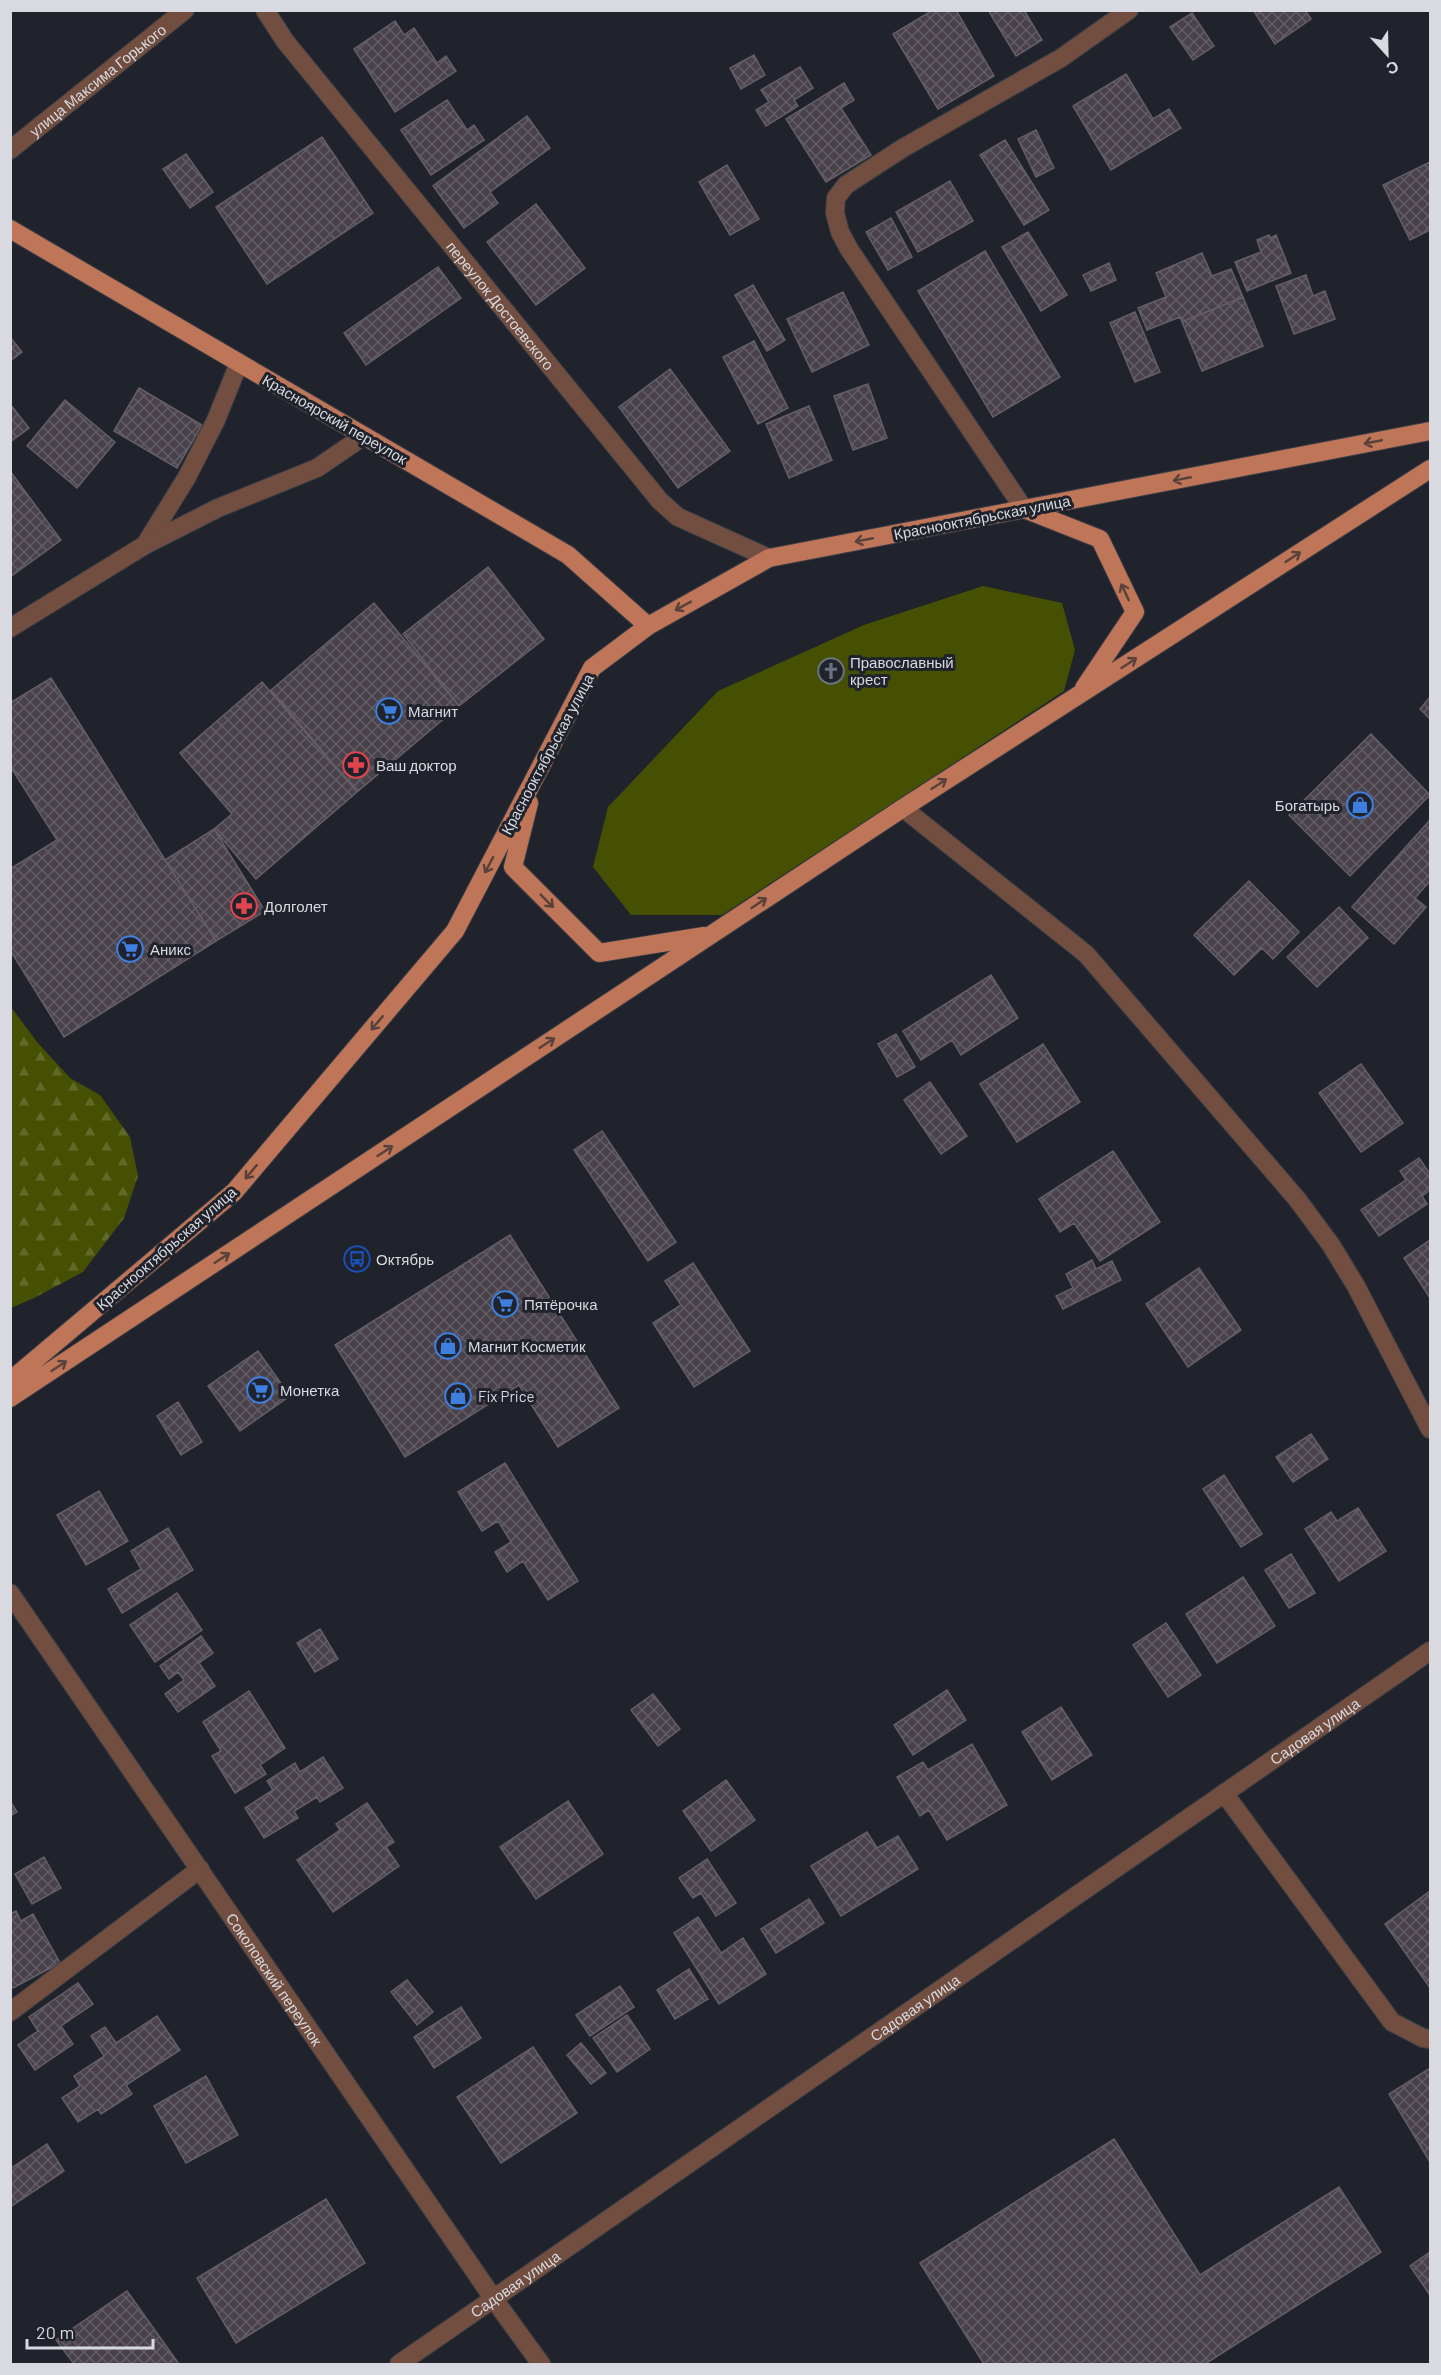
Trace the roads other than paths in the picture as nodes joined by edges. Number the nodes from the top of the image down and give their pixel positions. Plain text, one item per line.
1 (185, 10) edge
2 (265, 10) edge
3 (1129, 10) edge
4 (10, 150) edge
5 (10, 229) edge
6 (239, 363) junction
7 (1431, 430) edge
8 (364, 436) junction
9 (1431, 469) edge
10 (1024, 509) junction
11 (145, 545) junction
12 (769, 558) junction
13 (648, 626) junction
14 (10, 628) edge
15 (1079, 694) junction
16 (536, 776) junction
17 (903, 808) junction
18 (710, 935) junction
19 (10, 1381) edge
20 (10, 1398) edge
21 (1431, 1429) edge
22 (10, 1593) edge
23 (1431, 1651) edge
24 (1224, 1793) junction
25 (200, 1869) junction
26 (10, 2012) edge
27 (1431, 2039) edge
28 (493, 2298) junction
29 (399, 2364) edge
30 (541, 2364) edge

1 - 4 street, улица Максима Горького
2 - 12 street, переулок Достоевского
3 - 10 street
5 - 6 main road, Красноярский переулок
6 - 8 main road, Красноярский переулок
6 - 11 street
7 -> 10 main road, Краснооктябрьская улица
8 - 11 street
8 - 13 main road, Красноярский переулок
15 -> 9 main road, Краснооктябрьская улица
10 -> 12 main road, Краснооктябрьская улица
15 -> 10 main road
11 - 14 street
12 -> 13 main road, Краснооктябрьская улица
13 - 16 main road, Краснооктябрьская улица
17 -> 15 main road, Краснооктябрьская улица
16 -> 18 main road
16 -> 19 main road, Краснооктябрьская улица
18 -> 17 main road, Краснооктябрьская улица
17 - 21 street
20 -> 18 main road, Краснооктябрьская улица
22 - 25 street, Соколовский переулок
23 - 24 street, Садовая улица
24 - 27 street
24 - 28 street, Садовая улица
25 - 26 street
25 - 28 street, Соколовский переулок
28 - 29 street, Садовая улица
28 - 30 street, Соколовский переулок

